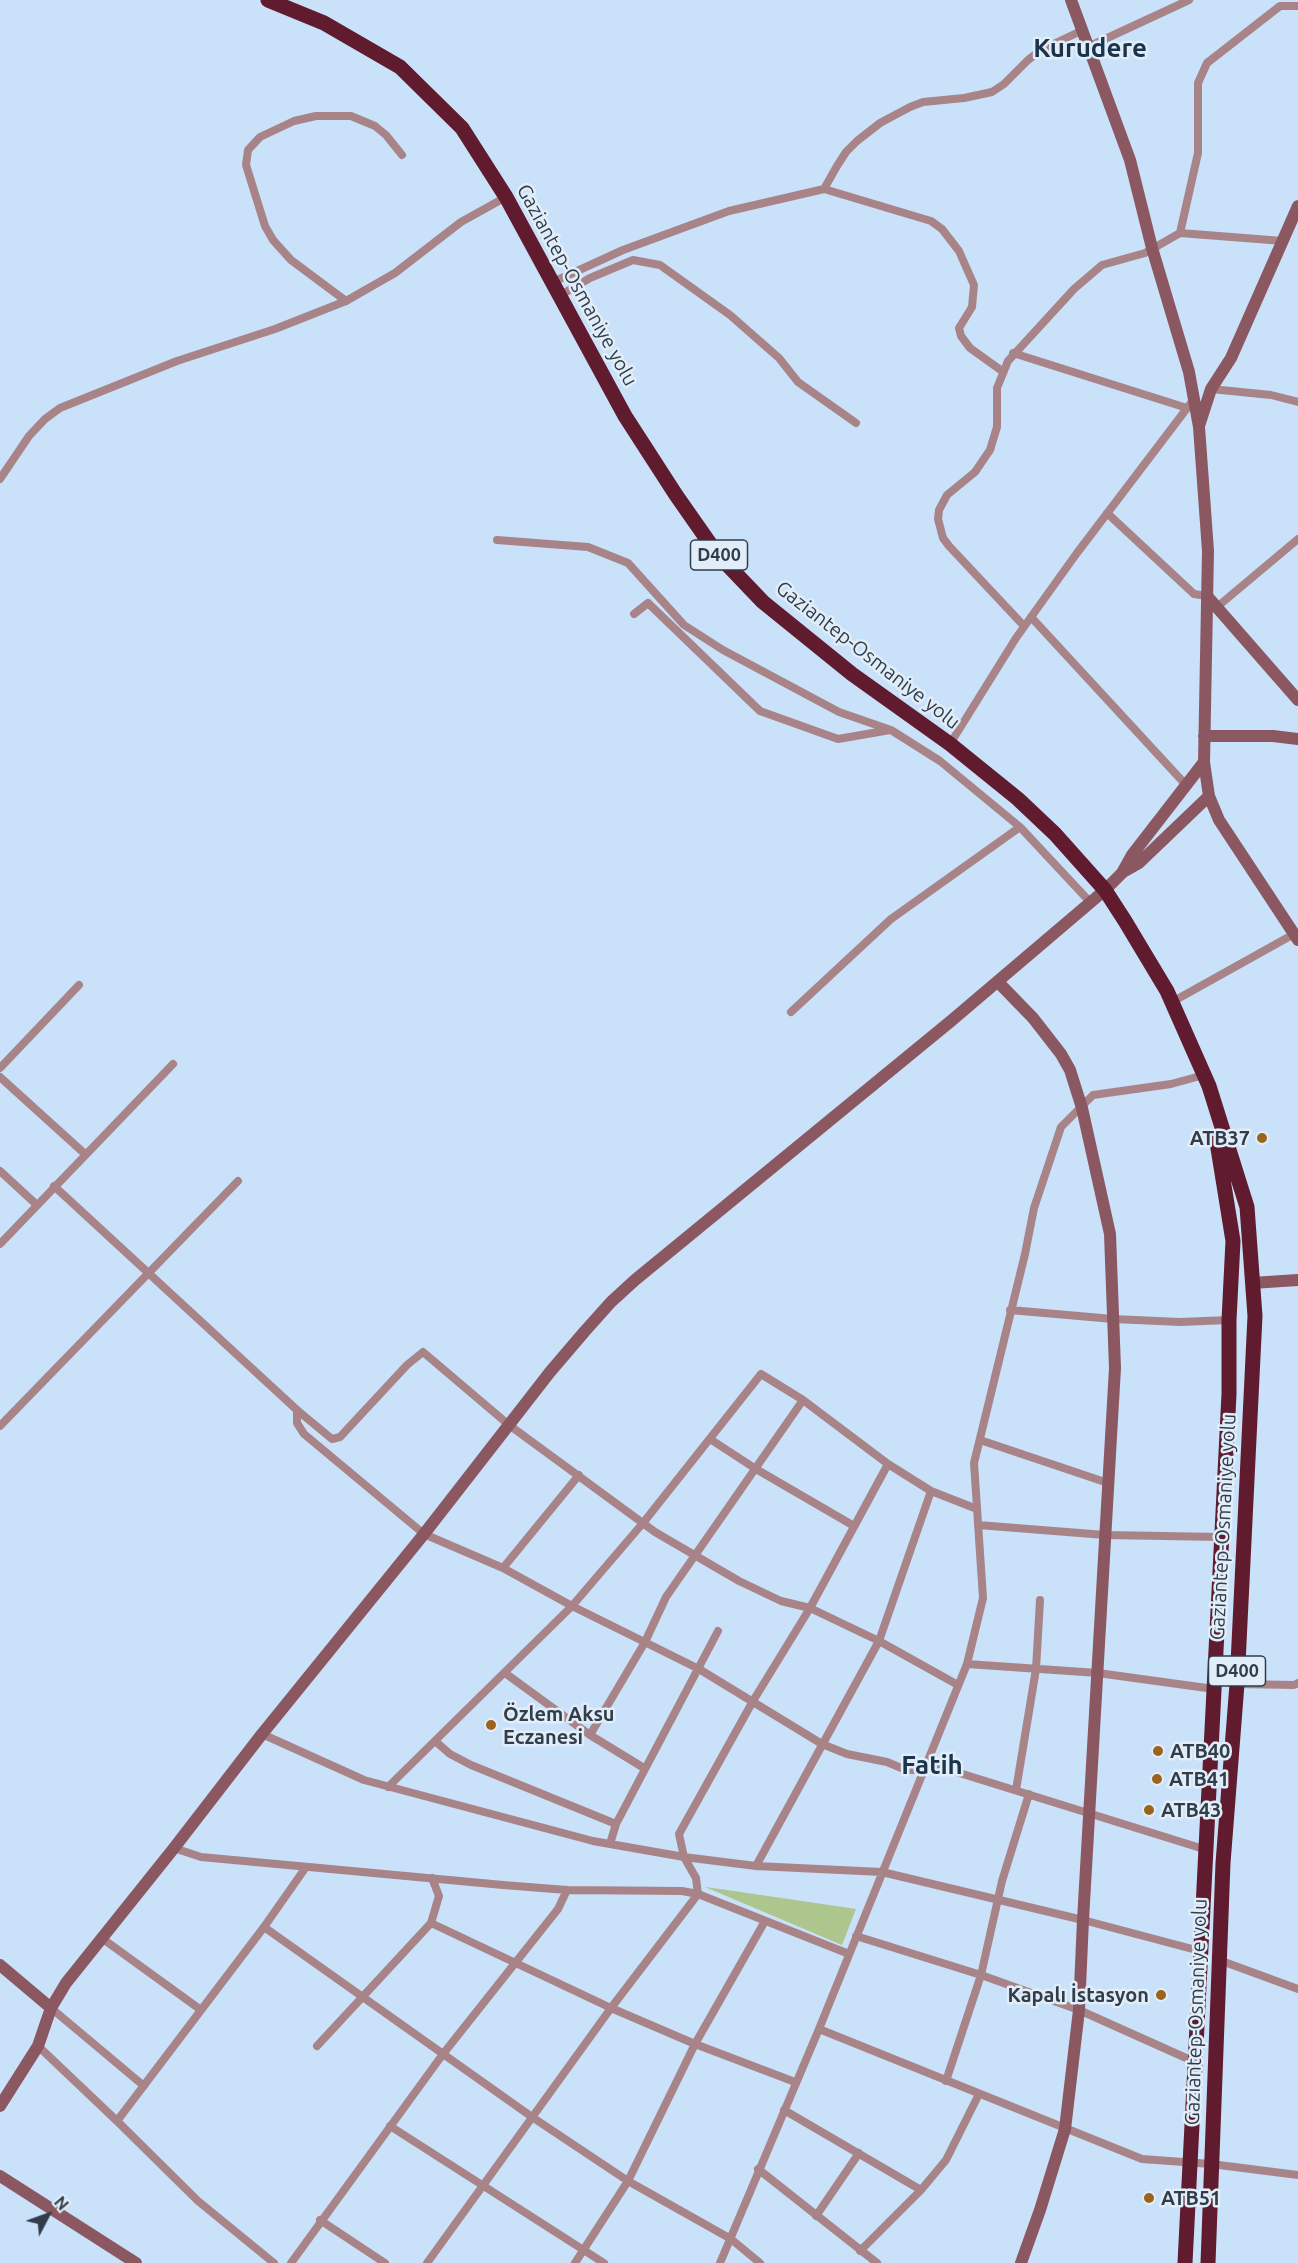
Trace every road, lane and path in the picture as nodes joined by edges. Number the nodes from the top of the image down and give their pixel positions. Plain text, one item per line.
1 (268, 0) edge
2 (1071, 0) edge
3 (1189, 0) edge
4 (1277, 3) edge
5 (1298, 6) edge
6 (1083, 30) junction
7 (1089, 46) junction
8 (402, 155) dead end
9 (824, 189) junction
10 (506, 197) junction
11 (1298, 206) edge
12 (1180, 232) junction
13 (1283, 241) junction
14 (1152, 248) junction
15 (555, 290) junction
16 (346, 301) junction
17 (1013, 353) junction
18 (1002, 371) junction
19 (1211, 389) junction
20 (1298, 402) edge
21 (1190, 403) junction
22 (856, 423) dead end
23 (1199, 428) junction
24 (0, 479) edge
25 (1107, 513) junction
26 (1298, 539) edge
27 (497, 540) dead end
28 (1207, 596) junction
29 (1217, 607) junction
30 (634, 614) dead end
31 (1031, 617) junction
32 (1024, 626) junction
33 (1298, 700) edge
34 (891, 730) junction
35 (1204, 736) junction
36 (1298, 739) edge
37 (950, 744) junction
38 (1204, 762) junction
39 (1186, 784) junction
40 (1209, 796) junction
41 (1199, 806) junction
42 (1220, 820) junction
43 (1020, 826) junction
44 (1122, 873) junction
45 (1105, 890) junction
46 (1091, 903) junction
47 (1296, 937) edge
48 (998, 982) junction
49 (79, 986) dead end
50 (1172, 1002) junction
51 (790, 1012) dead end
52 (172, 1064) dead end
53 (0, 1068) edge
54 (0, 1077) edge
55 (1206, 1080) junction
56 (1082, 1108) junction
57 (86, 1154) junction
58 (0, 1171) edge
59 (238, 1181) dead end
60 (54, 1186) junction
61 (37, 1204) junction
62 (0, 1244) edge
63 (148, 1274) junction
64 (1298, 1280) edge
65 (1252, 1282) junction
66 (1010, 1310) junction
67 (1113, 1318) junction
68 (1229, 1320) junction
69 (802, 1400) junction
70 (297, 1410) junction
71 (509, 1425) junction
72 (0, 1426) edge
73 (710, 1439) junction
74 (980, 1440) junction
75 (888, 1464) junction
76 (756, 1469) junction
77 (579, 1475) junction
78 (1108, 1483) junction
79 (932, 1491) junction
80 (977, 1509) junction
81 (643, 1523) junction
82 (978, 1525) junction
83 (854, 1526) junction
84 (424, 1534) junction
85 (1104, 1535) junction
86 (1221, 1537) junction
87 (694, 1556) junction
88 (503, 1568) junction
89 (1040, 1600) dead end
90 (572, 1606) junction
91 (810, 1608) junction
92 (718, 1631) dead end
93 (879, 1641) junction
94 (645, 1642) junction
95 (967, 1664) junction
96 (699, 1669) junction
97 (1036, 1669) junction
98 (505, 1673) junction
99 (1098, 1673) junction
100 (1298, 1683) edge
101 (958, 1684) junction
102 (1237, 1684) junction
103 (1214, 1689) junction
104 (753, 1701) junction
105 (262, 1734) junction
106 (590, 1735) junction
107 (435, 1741) junction
108 (822, 1744) junction
109 (644, 1768) junction
110 (924, 1770) junction
111 (388, 1787) junction
112 (1016, 1790) junction
113 (1029, 1794) junction
114 (1089, 1813) junction
115 (616, 1824) junction
116 (610, 1844) junction
117 (174, 1848) junction
118 (1207, 1850) junction
119 (684, 1857) junction
120 (756, 1866) junction
121 (306, 1867) junction
122 (882, 1872) junction
123 (432, 1878) junction
124 (567, 1890) junction
125 (698, 1894) junction
126 (998, 1900) junction
127 (1083, 1920) junction
128 (765, 1921) junction
129 (431, 1923) junction
130 (264, 1926) junction
131 (856, 1936) junction
132 (103, 1939) junction
133 (1200, 1951) junction
134 (849, 1954) junction
135 (1220, 1960) junction
136 (516, 1964) junction
137 (0, 1965) edge
138 (981, 1975) junction
139 (1298, 1989) edge
140 (362, 1996) junction
141 (51, 2008) junction
142 (611, 2008) junction
143 (201, 2010) junction
144 (1079, 2010) junction
145 (819, 2029) junction
146 (695, 2044) junction
147 (38, 2046) junction
148 (317, 2046) dead end
149 (443, 2054) junction
150 (1195, 2062) junction
151 (946, 2081) junction
152 (795, 2082) junction
153 (144, 2086) junction
154 (979, 2094) junction
155 (0, 2106) edge
156 (784, 2110) junction
157 (532, 2117) junction
158 (117, 2121) junction
159 (390, 2126) junction
160 (1065, 2129) junction
161 (859, 2153) junction
162 (1189, 2163) junction
163 (1211, 2164) junction
164 (758, 2169) junction
165 (1298, 2175) edge
166 (0, 2176) edge
167 (628, 2181) junction
168 (482, 2185) junction
169 (921, 2190) junction
170 (816, 2216) junction
171 (320, 2220) junction
172 (731, 2239) junction
173 (583, 2250) junction
174 (860, 2251) junction
175 (136, 2263) edge
176 (274, 2263) edge
177 (291, 2263) edge
178 (385, 2263) edge
179 (427, 2263) edge
180 (575, 2263) edge
181 (604, 2263) edge
182 (720, 2263) edge
183 (760, 2263) edge
184 (877, 2263) edge
185 (1021, 2263) edge
186 (1185, 2263) edge
187 (1208, 2263) edge

1 - 10 highway, Gaziantep-Osmaniye yolu / D400
2 - 6 street
3 - 7 street
4 - 5 street
4 - 12 street
6 - 7 street
6 - 9 street
7 - 14 street
8 - 16 street
9 - 15 street
9 - 18 street
10 - 15 highway, Gaziantep-Osmaniye yolu / D400
10 - 16 street
11 - 13 street
12 - 13 street
12 - 14 street
13 - 19 street
14 - 17 street
14 - 21 street
15 - 22 street
15 - 37 highway, Gaziantep-Osmaniye yolu / D400
16 - 24 street
17 - 18 street
17 - 21 street
18 - 32 street
19 - 20 street
19 - 23 street
21 - 23 street
21 - 25 street
23 - 28 street
25 - 28 street
25 - 31 street
26 - 29 street
27 - 34 street
28 - 29 street
28 - 35 street
29 - 33 street
30 - 34 street
31 - 32 street
31 - 39 street
32 - 37 street
34 - 43 street
35 - 36 street
35 - 38 street
37 - 45 highway, Gaziantep-Osmaniye yolu / D400
38 - 39 street
38 - 40 street
39 - 41 street
39 - 44 street
40 - 41 street
40 - 42 street
41 - 42 street
41 - 44 street
42 - 47 street
43 - 46 street
43 - 51 street
44 - 45 street
45 - 46 street
45 - 50 highway, Gaziantep-Osmaniye yolu / D400
46 - 48 street
47 - 50 street
48 - 56 street
48 - 71 street
49 - 53 street
50 - 55 highway, Gaziantep-Osmaniye yolu / D400
52 - 57 street
54 - 57 street
55 - 56 street
55 - 65 highway, Gaziantep-Osmaniye yolu / D400
55 - 68 highway, Gaziantep-Osmaniye yolu / D400
56 - 66 street
56 - 67 street
57 - 60 street
58 - 61 street
59 - 63 street
60 - 61 street
60 - 63 street
61 - 62 street
63 - 70 street
63 - 72 street
64 - 65 street
65 - 102 highway, Gaziantep-Osmaniye yolu / D400
66 - 67 street
66 - 74 street
67 - 68 street
67 - 78 street
68 - 86 highway, Gaziantep-Osmaniye yolu / D400
69 - 73 street
69 - 75 street
69 - 76 street
70 - 71 street
70 - 84 street
71 - 77 street
71 - 84 street
73 - 76 street
73 - 81 street
74 - 78 street
74 - 80 street
75 - 79 street
75 - 83 street
76 - 83 street
76 - 87 street
77 - 81 street
77 - 88 street
78 - 85 street
79 - 80 street
79 - 93 street
80 - 82 street
81 - 87 street
81 - 90 street
82 - 85 street
82 - 95 street
83 - 91 street
84 - 88 street
84 - 105 street
85 - 86 street
85 - 99 street
86 - 103 highway, Gaziantep-Osmaniye yolu / D400
87 - 91 street
87 - 94 street
88 - 90 street
89 - 97 street
90 - 94 street
90 - 98 street
91 - 93 street
91 - 104 street
92 - 96 street
93 - 101 street
93 - 108 street
94 - 96 street
94 - 106 street
95 - 97 street
95 - 101 street
96 - 104 street
96 - 109 street
97 - 99 street
97 - 112 street
98 - 106 street
98 - 107 street
99 - 103 street
99 - 114 street
100 - 102 street
101 - 110 street
102 - 135 highway, Gaziantep-Osmaniye yolu / D400
103 - 118 highway, Gaziantep-Osmaniye yolu / D400
104 - 108 street
104 - 119 street
105 - 111 street
105 - 117 street
106 - 109 street
107 - 111 street
107 - 115 street
108 - 110 street
108 - 120 street
109 - 115 street
110 - 112 street
110 - 122 street
111 - 116 street
112 - 113 street
113 - 114 street
113 - 126 street
114 - 118 street
114 - 127 street
115 - 116 street
116 - 119 street
117 - 121 street
117 - 132 street
118 - 133 highway, Gaziantep-Osmaniye yolu / D400
119 - 120 street
119 - 125 street
120 - 122 street
121 - 123 street
121 - 130 street
122 - 126 street
122 - 131 street
123 - 124 street
123 - 129 street
124 - 125 street
124 - 136 street
125 - 128 street
125 - 142 street
126 - 127 street
126 - 138 street
127 - 133 street
127 - 144 street
128 - 134 street
128 - 146 street
129 - 136 street
129 - 140 street
130 - 140 street
130 - 143 street
131 - 134 street
131 - 138 street
132 - 141 street
132 - 143 street
133 - 150 highway, Gaziantep-Osmaniye yolu / D400
134 - 145 street
135 - 139 street
135 - 163 highway, Gaziantep-Osmaniye yolu / D400
136 - 142 street
136 - 149 street
137 - 141 street
138 - 144 street
138 - 151 street
140 - 148 street
140 - 149 street
141 - 147 street
141 - 153 street
142 - 146 street
142 - 157 street
143 - 153 street
144 - 150 street
144 - 160 street
145 - 151 street
145 - 152 street
146 - 152 street
146 - 167 street
147 - 155 street
147 - 158 street
149 - 157 street
149 - 159 street
150 - 162 highway, Gaziantep-Osmaniye yolu / D400
151 - 154 street
152 - 156 street
153 - 158 street
154 - 160 street
154 - 169 street
156 - 161 street
156 - 164 street
157 - 167 street
157 - 168 street
158 - 176 street
159 - 168 street
159 - 171 street
160 - 162 street
160 - 185 street
161 - 169 street
161 - 170 street
162 - 163 street
162 - 186 highway, Gaziantep-Osmaniye yolu / D400
163 - 165 street
163 - 187 highway, Gaziantep-Osmaniye yolu / D400
164 - 170 street
164 - 172 street
166 - 175 street
167 - 172 street
167 - 173 street
168 - 173 street
168 - 179 street
169 - 174 street
170 - 174 street
171 - 177 street
171 - 178 street
172 - 182 street
172 - 183 street
173 - 180 street
173 - 181 street
174 - 184 street

